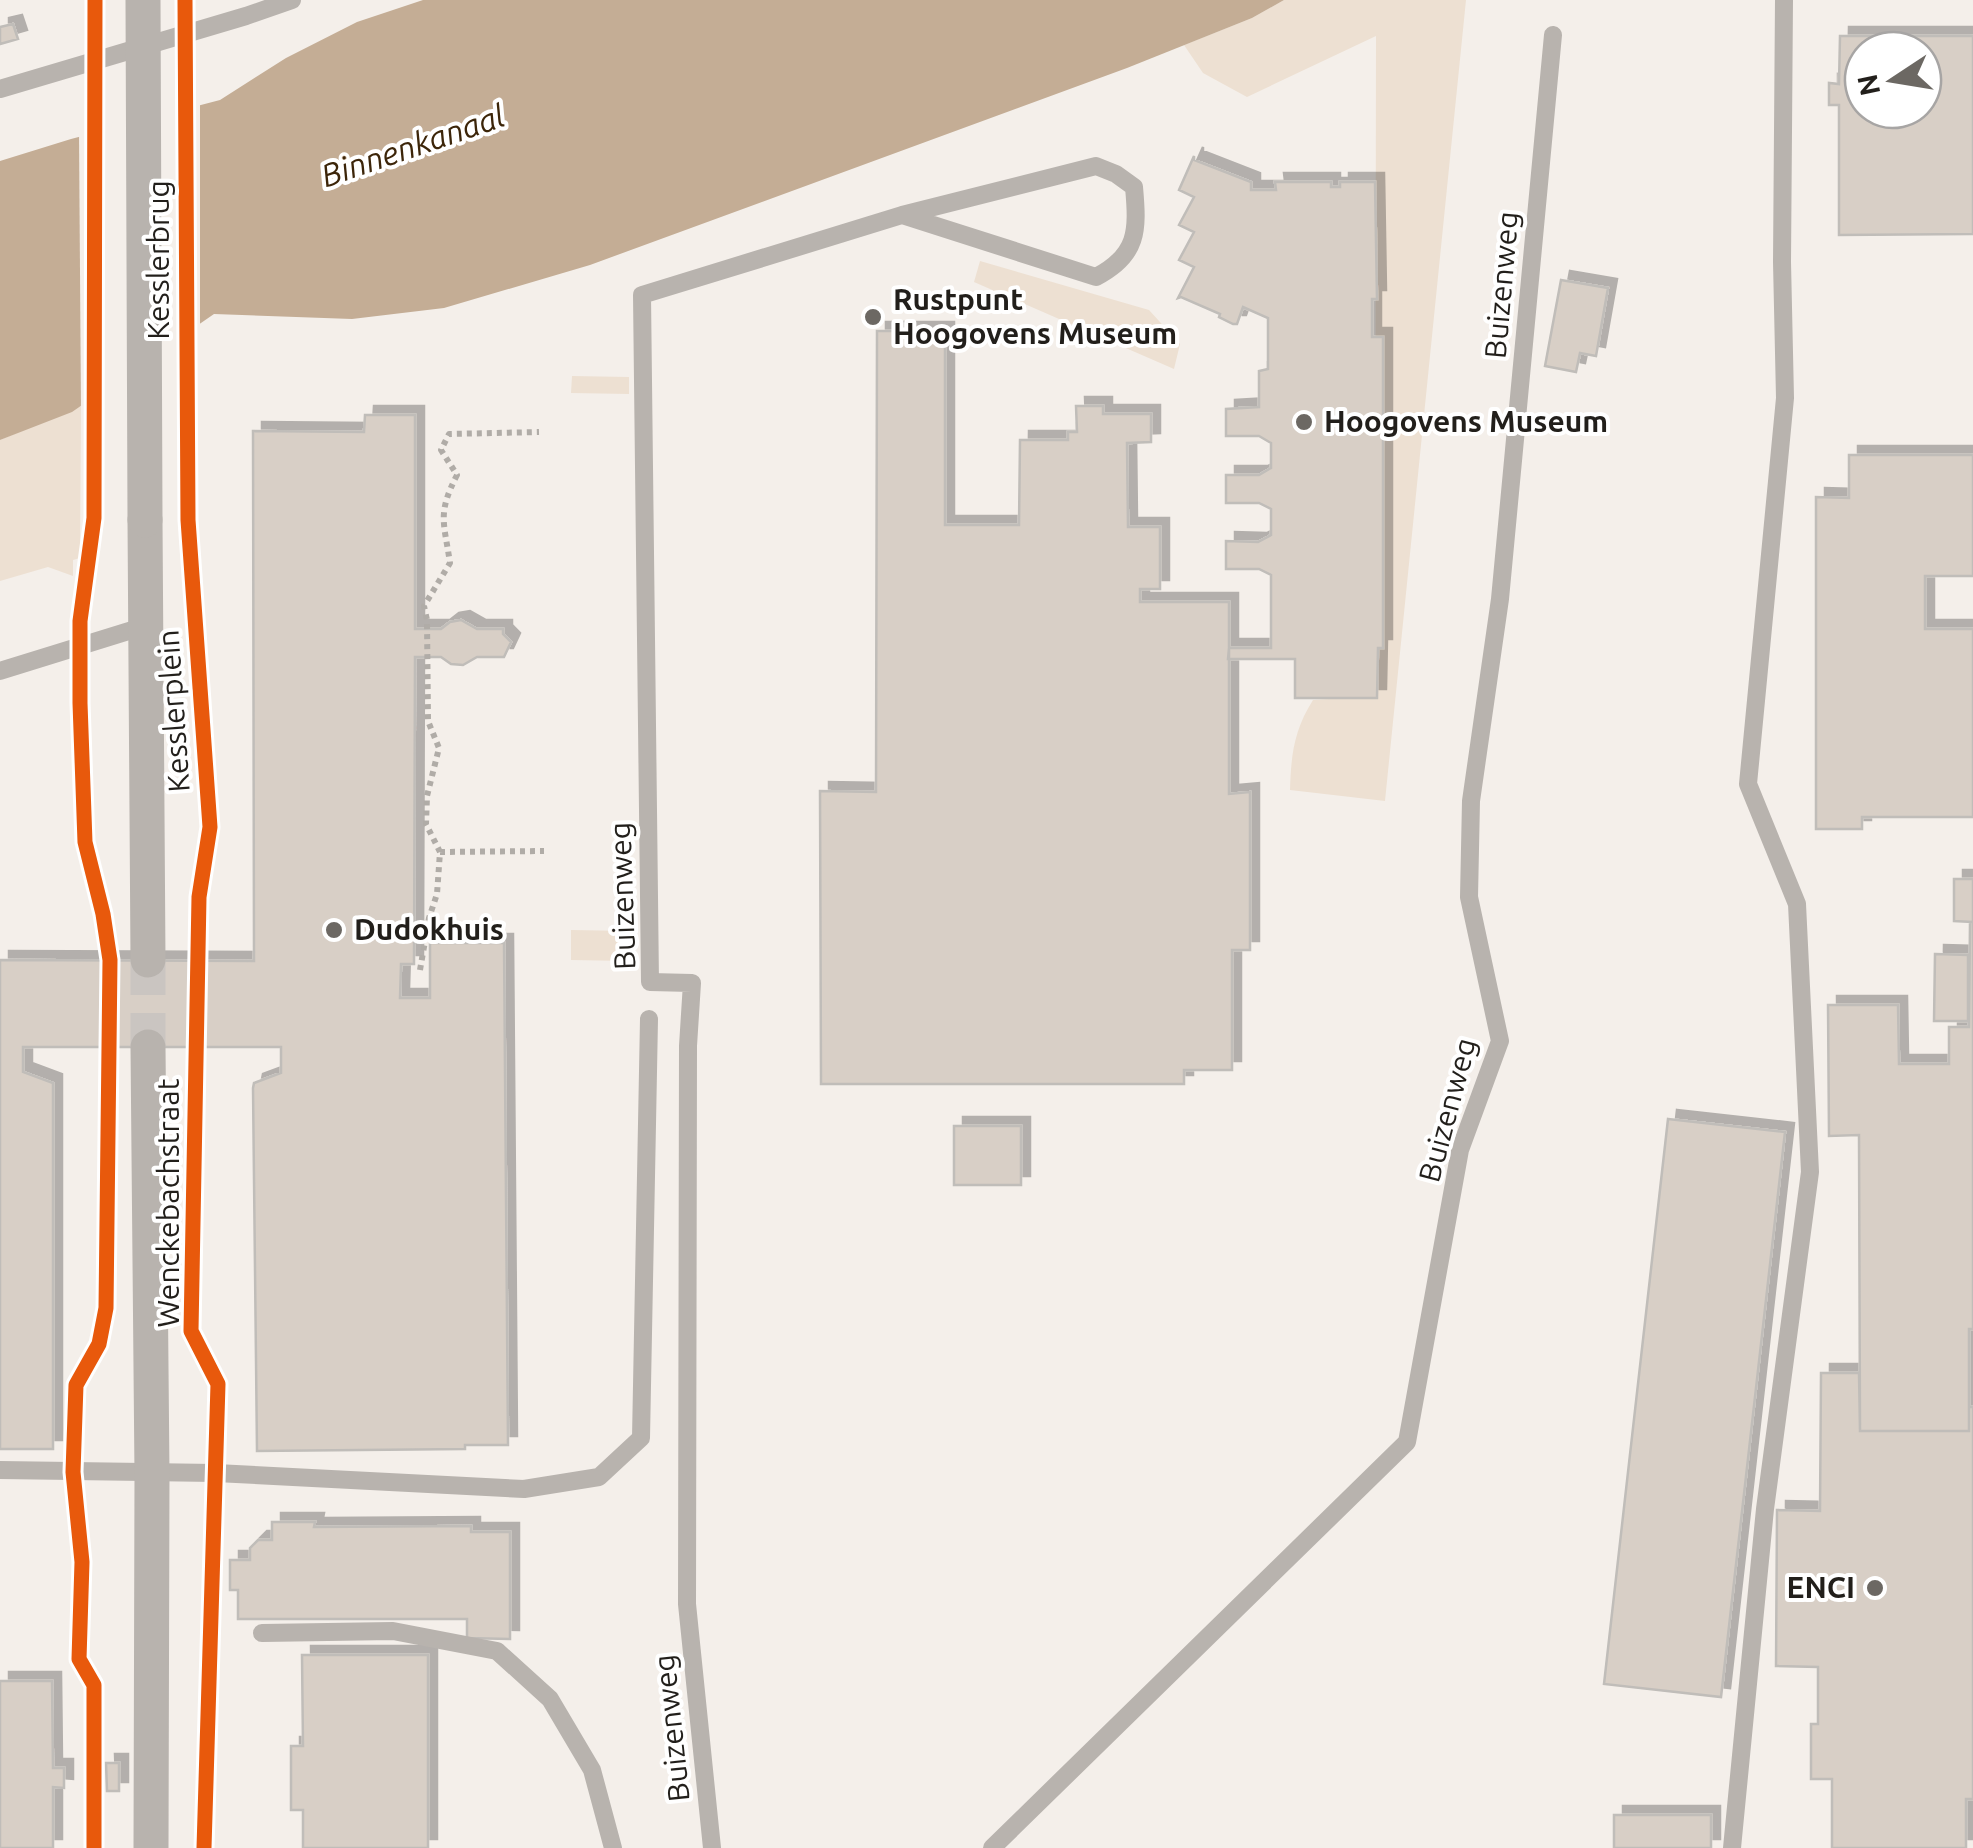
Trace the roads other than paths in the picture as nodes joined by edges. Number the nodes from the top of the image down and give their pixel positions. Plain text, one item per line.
1 (144, 0) edge
2 (292, 0) edge
3 (1784, 0) edge
4 (1553, 35) dead end
5 (0, 89) edge
6 (902, 214) junction
7 (145, 626) junction
8 (0, 670) edge
9 (148, 960) tunnel mouth
10 (649, 1019) dead end
11 (148, 1046) tunnel mouth
12 (0, 1470) edge
13 (152, 1474) junction
14 (262, 1633) dead end
15 (151, 1848) edge
16 (613, 1848) edge
17 (712, 1848) edge
18 (992, 1848) edge
19 (1732, 1848) edge

1 - 7 street, Kesslerbrug, bridge
2 - 5 lane
3 - 19 lane
4 - 18 lane, Buizenweg
6 - 6 lane, Buizenweg
6 - 17 lane, Buizenweg
7 - 8 lane, Kesslerplein
7 - 9 street
10 - 13 lane
11 - 13 street, Wenckebachstraat
12 - 13 lane
13 - 15 street, Wenckebachstraat
14 - 16 lane

